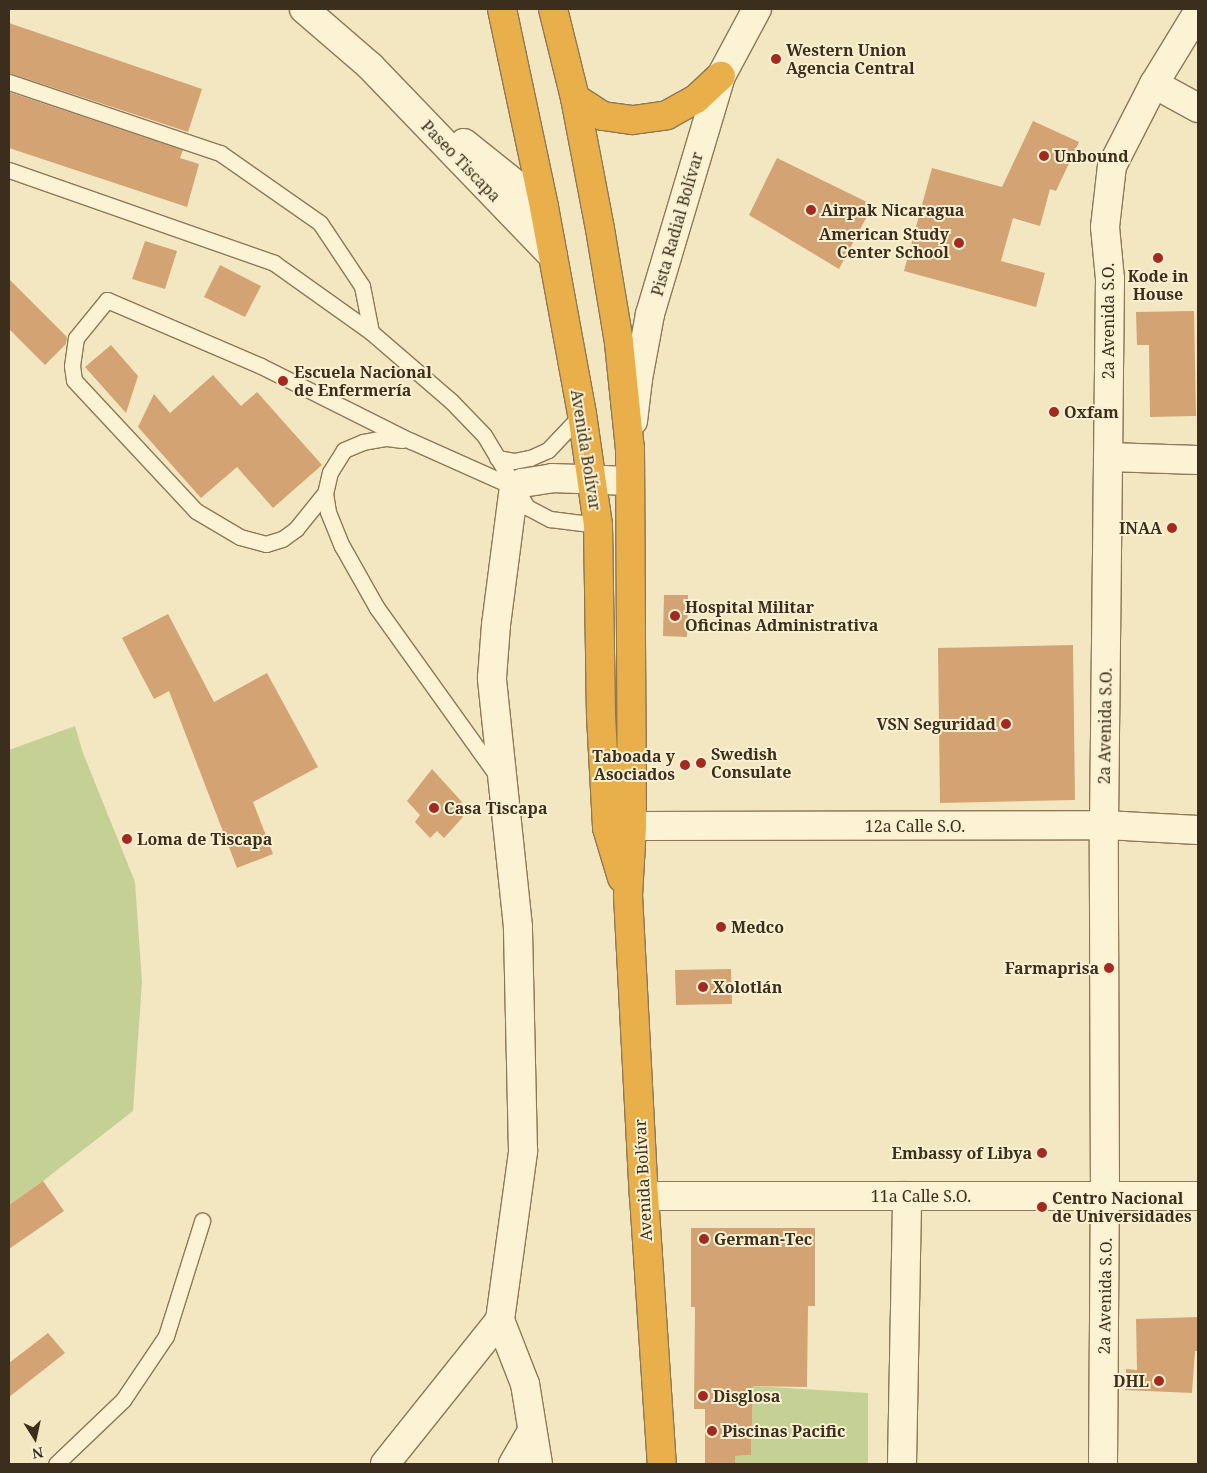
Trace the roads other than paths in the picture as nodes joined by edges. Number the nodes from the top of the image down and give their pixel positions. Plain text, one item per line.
1 (304, 9) edge
2 (502, 9) edge
3 (553, 9) edge
4 (757, 9) edge
5 (1198, 12) edge
6 (370, 66) junction
7 (721, 76) junction
8 (9, 82) edge
9 (1154, 84) junction
10 (575, 98) junction
11 (1198, 108) edge
12 (9, 170) edge
13 (544, 206) junction
14 (553, 256) junction
15 (371, 332) junction
16 (582, 414) junction
17 (411, 441) junction
18 (630, 448) junction
19 (1108, 457) junction
20 (497, 458) junction
21 (1198, 460) edge
22 (590, 479) junction
23 (630, 481) junction
24 (514, 488) junction
25 (325, 493) junction
26 (598, 525) junction
27 (605, 744) junction
28 (502, 783) junction
29 (1104, 825) junction
30 (632, 826) junction
31 (1198, 830) edge
32 (628, 895) junction
33 (644, 1196) junction
34 (907, 1196) junction
35 (1198, 1196) edge
36 (1105, 1197) junction
37 (202, 1221) dead end
38 (500, 1320) junction
39 (532, 1431) junction
40 (56, 1464) edge
41 (385, 1464) edge
42 (514, 1464) edge
43 (538, 1464) edge
44 (662, 1464) edge
45 (902, 1464) edge
46 (1103, 1464) edge

1 - 6 street, Paseo Tiscapa
2 - 13 highway, Avenida Bolívar
3 - 10 highway, Avenida Bolívar
4 - 7 street, Pista Radial Bolívar
5 - 9 street, 2a Avenida S.O.
6 - 13 street, Paseo Tiscapa
6 - 14 street, Paseo Tiscapa
7 - 10 highway
7 - 18 street, Pista Radial Bolívar
8 - 15 lane
9 - 11 street
9 - 19 street, 2a Avenida S.O.
10 - 18 highway, Avenida Bolívar
12 - 15 lane
13 - 14 highway, Avenida Bolívar
14 - 16 highway, Avenida Bolívar
15 - 20 lane
16 - 20 lane
16 - 22 highway, Avenida Bolívar
17 - 24 lane
17 - 25 lane
17 - 25 lane
18 - 23 highway, Avenida Bolívar
19 - 21 street
19 - 29 street, 2a Avenida S.O.
20 - 24 lane
22 - 23 street
22 - 24 street
22 - 26 highway, Avenida Bolívar
23 - 30 highway, Avenida Bolívar
24 - 26 lane
24 - 28 street
25 - 28 lane
26 - 27 highway, Avenida Bolívar
27 - 30 highway
27 - 32 highway, Avenida Bolívar
28 - 38 street
29 - 30 street, 12a Calle S.O.
29 - 31 street, 12a Calle S.O.
29 - 36 street, 2a Avenida S.O.
30 - 32 highway, Avenida Bolívar
32 - 33 highway, Avenida Bolívar
33 - 34 street, 11a Calle S.O.
33 - 44 highway, Avenida Bolívar
34 - 36 street, 11a Calle S.O.
34 - 45 street
35 - 36 street, 11a Calle S.O.
36 - 46 street, 2a Avenida S.O.
37 - 40 lane
38 - 39 street
38 - 41 street
39 - 42 street
39 - 43 street

